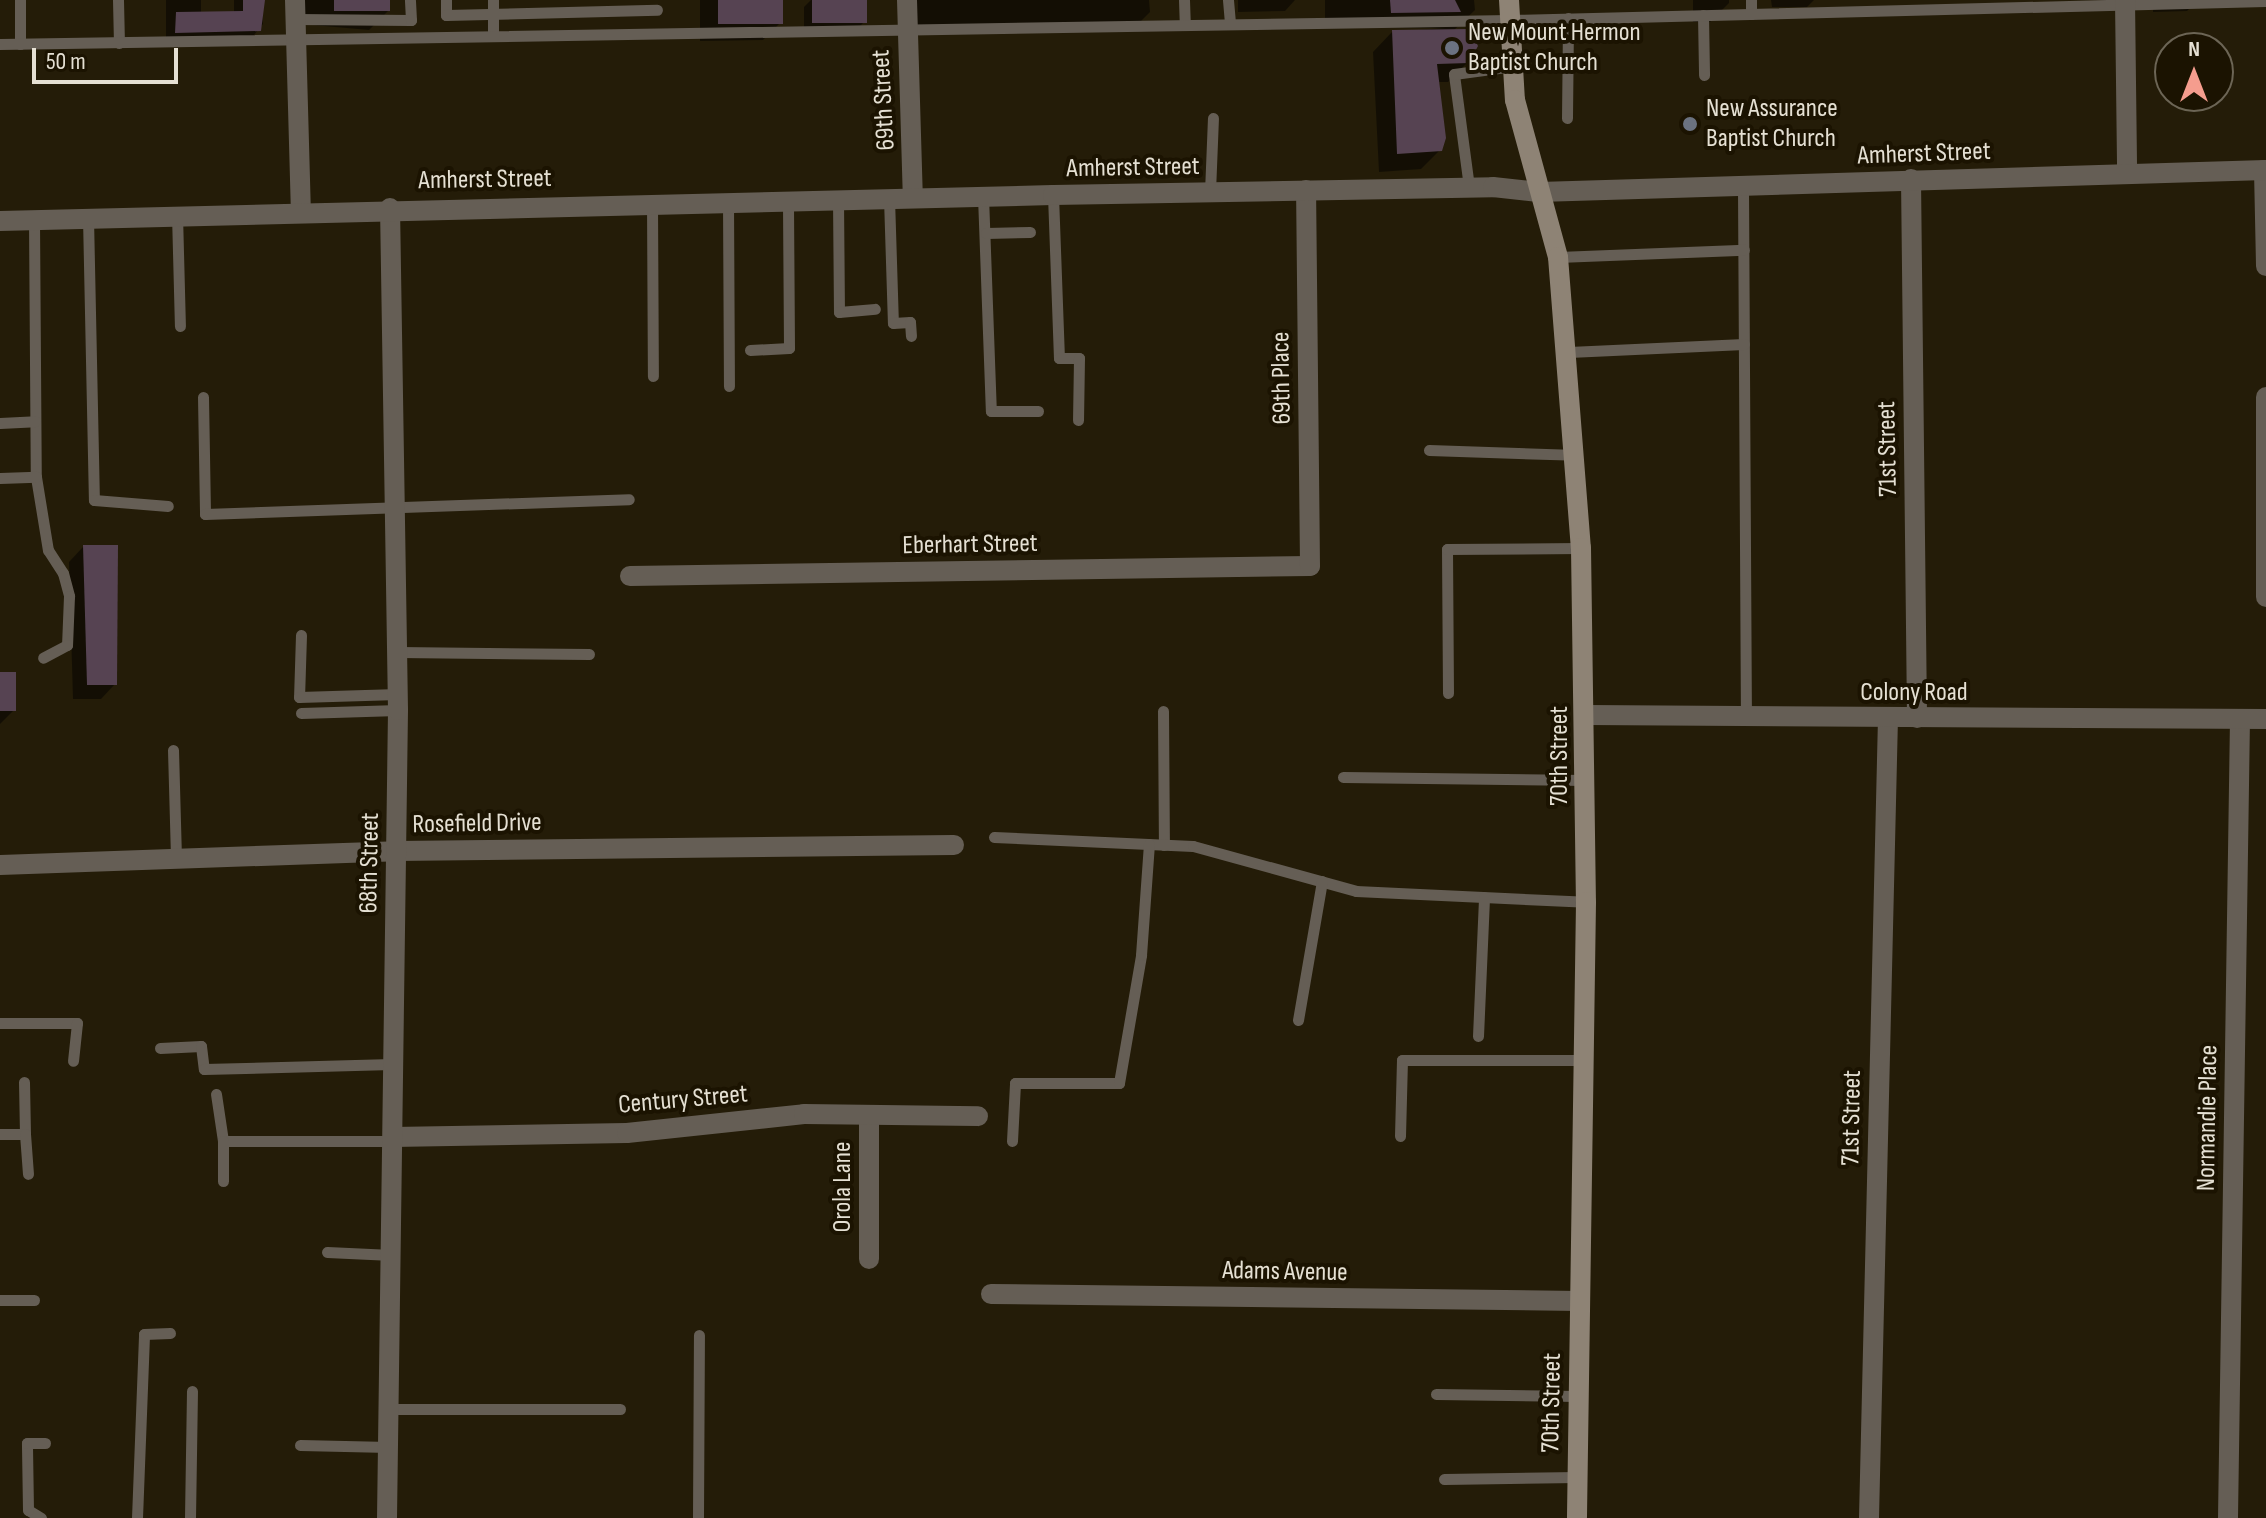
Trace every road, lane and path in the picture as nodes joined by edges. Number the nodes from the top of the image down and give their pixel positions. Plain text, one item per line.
1 (20, 0) edge
2 (118, 0) edge
3 (410, 0) edge
4 (446, 0) edge
5 (493, 0) edge
6 (907, 0) edge
7 (1184, 0) edge
8 (1228, 0) edge
9 (1695, 0) edge
10 (1751, 0) edge
11 (2266, 1) edge
12 (2125, 2) edge
13 (2008, 4) edge
14 (657, 5) edge
15 (1887, 5) edge
16 (1926, 5) edge
17 (296, 9) edge
18 (1510, 10) edge
19 (493, 14) junction
20 (1751, 14) junction
21 (1699, 15) junction
22 (1568, 18) junction
23 (1185, 24) junction
24 (1230, 24) junction
25 (907, 28) junction
26 (657, 31) junction
27 (493, 33) junction
28 (296, 40) junction
29 (119, 43) junction
30 (0, 44) edge
31 (20, 44) junction
32 (1513, 66) junction
33 (1704, 75) dead end
34 (1213, 118) dead end
35 (1567, 118) dead end
36 (2265, 170) edge
37 (2127, 173) junction
38 (1911, 179) junction
39 (1469, 187) junction
40 (1743, 189) junction
41 (1306, 190) junction
42 (1210, 192) junction
43 (1539, 192) junction
44 (1053, 195) junction
45 (983, 196) junction
46 (889, 198) junction
47 (913, 198) junction
48 (838, 199) junction
49 (788, 200) junction
50 (728, 202) junction
51 (652, 203) junction
52 (390, 208) junction
53 (301, 211) junction
54 (177, 213) junction
55 (88, 217) junction
56 (34, 220) junction
57 (0, 221) edge
58 (1030, 232) dead end
59 (986, 233) junction
60 (1744, 250) junction
61 (1558, 257) junction
62 (2266, 266) edge
63 (875, 309) dead end
64 (180, 326) dead end
65 (911, 336) dead end
66 (1744, 344) junction
67 (750, 350) dead end
68 (1569, 352) junction
69 (653, 376) dead end
70 (729, 386) dead end
71 (203, 397) dead end
72 (2266, 397) edge
73 (1038, 411) dead end
74 (1078, 420) dead end
75 (35, 421) junction
76 (0, 423) edge
77 (1429, 450) dead end
78 (1576, 455) junction
79 (36, 477) junction
80 (0, 478) edge
81 (629, 499) dead end
82 (168, 506) dead end
83 (397, 506) junction
84 (1581, 548) junction
85 (1310, 566) joint
86 (630, 576) dead end
87 (2266, 597) edge
88 (301, 635) dead end
89 (398, 652) junction
90 (589, 654) dead end
91 (43, 658) dead end
92 (1448, 693) dead end
93 (398, 702) junction
94 (1163, 711) dead end
95 (301, 713) dead end
96 (1587, 715) junction
97 (1746, 718) junction
98 (1917, 718) junction
99 (1888, 719) junction
100 (2240, 719) junction
101 (2266, 719) edge
102 (173, 750) dead end
103 (1343, 777) dead end
104 (1587, 780) junction
105 (994, 837) dead end
106 (1149, 844) junction
107 (954, 845) dead end
108 (1164, 845) junction
109 (396, 851) junction
110 (176, 861) junction
111 (0, 865) edge
112 (1322, 881) junction
113 (1484, 897) junction
114 (1586, 902) junction
115 (1298, 1020) dead end
116 (0, 1023) edge
117 (1478, 1036) dead end
118 (160, 1048) dead end
119 (1583, 1060) junction
120 (73, 1061) dead end
121 (392, 1064) junction
122 (24, 1082) dead end
123 (216, 1094) dead end
124 (869, 1116) junction
125 (978, 1116) dead end
126 (0, 1134) edge
127 (25, 1134) junction
128 (1400, 1136) dead end
129 (394, 1139) junction
130 (223, 1141) junction
131 (1012, 1141) dead end
132 (28, 1174) dead end
133 (223, 1181) dead end
134 (327, 1252) dead end
135 (393, 1255) junction
136 (869, 1259) dead end
137 (991, 1294) dead end
138 (0, 1300) edge
139 (34, 1300) dead end
140 (1579, 1301) junction
141 (170, 1333) dead end
142 (699, 1335) dead end
143 (192, 1391) dead end
144 (1436, 1394) dead end
145 (1578, 1396) junction
146 (390, 1409) junction
147 (620, 1409) dead end
148 (45, 1443) dead end
149 (300, 1445) dead end
150 (389, 1447) junction
151 (1577, 1477) junction
152 (1444, 1479) dead end
153 (41, 1518) edge
154 (137, 1518) edge
155 (190, 1518) edge
156 (387, 1518) edge
157 (698, 1518) edge
158 (1577, 1518) edge
159 (1869, 1518) edge
160 (2228, 1518) edge

1 - 31 lane
2 - 29 lane
3 - 17 lane
4 - 19 lane
5 - 19 lane
6 - 25 street, 69th Street
7 - 23 lane
8 - 24 lane
9 - 21 lane
10 - 20 lane
11 - 12 lane
12 - 13 lane
12 - 37 street
13 - 16 lane
14 - 19 lane
14 - 26 lane
15 - 16 lane
15 - 20 lane
17 - 28 street
18 - 22 lane
18 - 24 lane
18 - 32 main road, 70th Street
19 - 27 lane
20 - 21 lane
21 - 22 lane
21 - 33 lane
22 - 35 lane
23 - 24 lane
23 - 25 lane
25 - 26 lane
25 - 47 street, 69th Street
26 - 27 lane
27 - 28 lane
28 - 29 lane
28 - 53 street
29 - 31 lane
30 - 31 lane
32 - 39 lane
32 - 43 main road, 70th Street
34 - 42 lane
36 - 37 street, Amherst Street
36 - 62 street
37 - 38 street, Amherst Street
38 - 40 street, Amherst Street
38 - 98 street, 71st Street
39 - 41 street, Amherst Street
39 - 43 street, Amherst Street
40 - 43 street, Amherst Street
40 - 60 lane
41 - 42 street, Amherst Street
41 - 85 street, 69th Place
42 - 44 street, Amherst Street
43 - 61 main road, 70th Street
44 - 45 street, Amherst Street
44 - 74 lane
45 - 47 street, Amherst Street
45 - 59 lane
46 - 47 street, Amherst Street
46 - 48 street, Amherst Street
46 - 65 lane
48 - 49 street, Amherst Street
48 - 63 lane
49 - 50 street, Amherst Street
49 - 67 lane
50 - 51 street, Amherst Street
50 - 70 lane
51 - 52 street, Amherst Street
51 - 69 lane
52 - 53 street, Amherst Street
52 - 83 street, 68th Street
53 - 54 street, Amherst Street
54 - 55 street, Amherst Street
54 - 64 lane
55 - 56 street, Amherst Street
55 - 82 lane
56 - 57 street, Amherst Street
56 - 75 lane
58 - 59 lane
59 - 73 lane
60 - 61 lane
60 - 66 lane
61 - 68 main road, 70th Street
66 - 68 lane
66 - 97 lane
68 - 78 main road, 70th Street
71 - 83 lane
72 - 87 street
75 - 76 lane
75 - 79 lane
77 - 78 lane
78 - 84 main road, 70th Street
79 - 80 lane
79 - 91 lane
81 - 83 lane
83 - 89 street, 68th Street
84 - 92 lane
84 - 96 main road, 70th Street
85 - 86 street, Eberhart Street
88 - 93 lane
89 - 90 lane
89 - 93 street, 68th Street
93 - 95 lane
93 - 109 street, 68th Street
94 - 108 lane
96 - 97 street, Colony Road
96 - 104 main road, 70th Street
97 - 99 street, Colony Road
98 - 99 street, Colony Road
98 - 100 street, Colony Road
99 - 159 street, 71st Street
100 - 101 street, Colony Road
100 - 160 street, Normandie Place
102 - 110 lane
103 - 104 lane
104 - 114 main road, 70th Street
105 - 106 lane
106 - 108 lane
106 - 131 lane
107 - 109 street, Rosefield Drive
108 - 112 lane
109 - 110 street, Rosefield Drive
109 - 121 street, 68th Street
110 - 111 street, Rosefield Drive
112 - 113 lane
112 - 115 lane
113 - 114 lane
113 - 117 lane
114 - 119 main road, 70th Street
116 - 120 lane
118 - 121 lane
119 - 128 lane
119 - 140 main road, 70th Street
121 - 129 street, 68th Street
122 - 127 lane
123 - 130 lane
124 - 125 street, Century Street
124 - 129 street, Century Street
124 - 136 street, Orola Lane
126 - 127 lane
127 - 132 lane
129 - 130 lane
129 - 135 street, 68th Street
130 - 133 lane
134 - 135 lane
135 - 146 street, 68th Street
137 - 140 street, Adams Avenue
138 - 139 lane
140 - 145 main road, 70th Street
141 - 154 lane
142 - 157 lane
143 - 155 lane
144 - 145 lane
145 - 151 main road, 70th Street
146 - 147 lane
146 - 150 street, 68th Street
148 - 153 lane
149 - 150 lane
150 - 156 street, 68th Street
151 - 152 lane
151 - 158 main road, 70th Street

